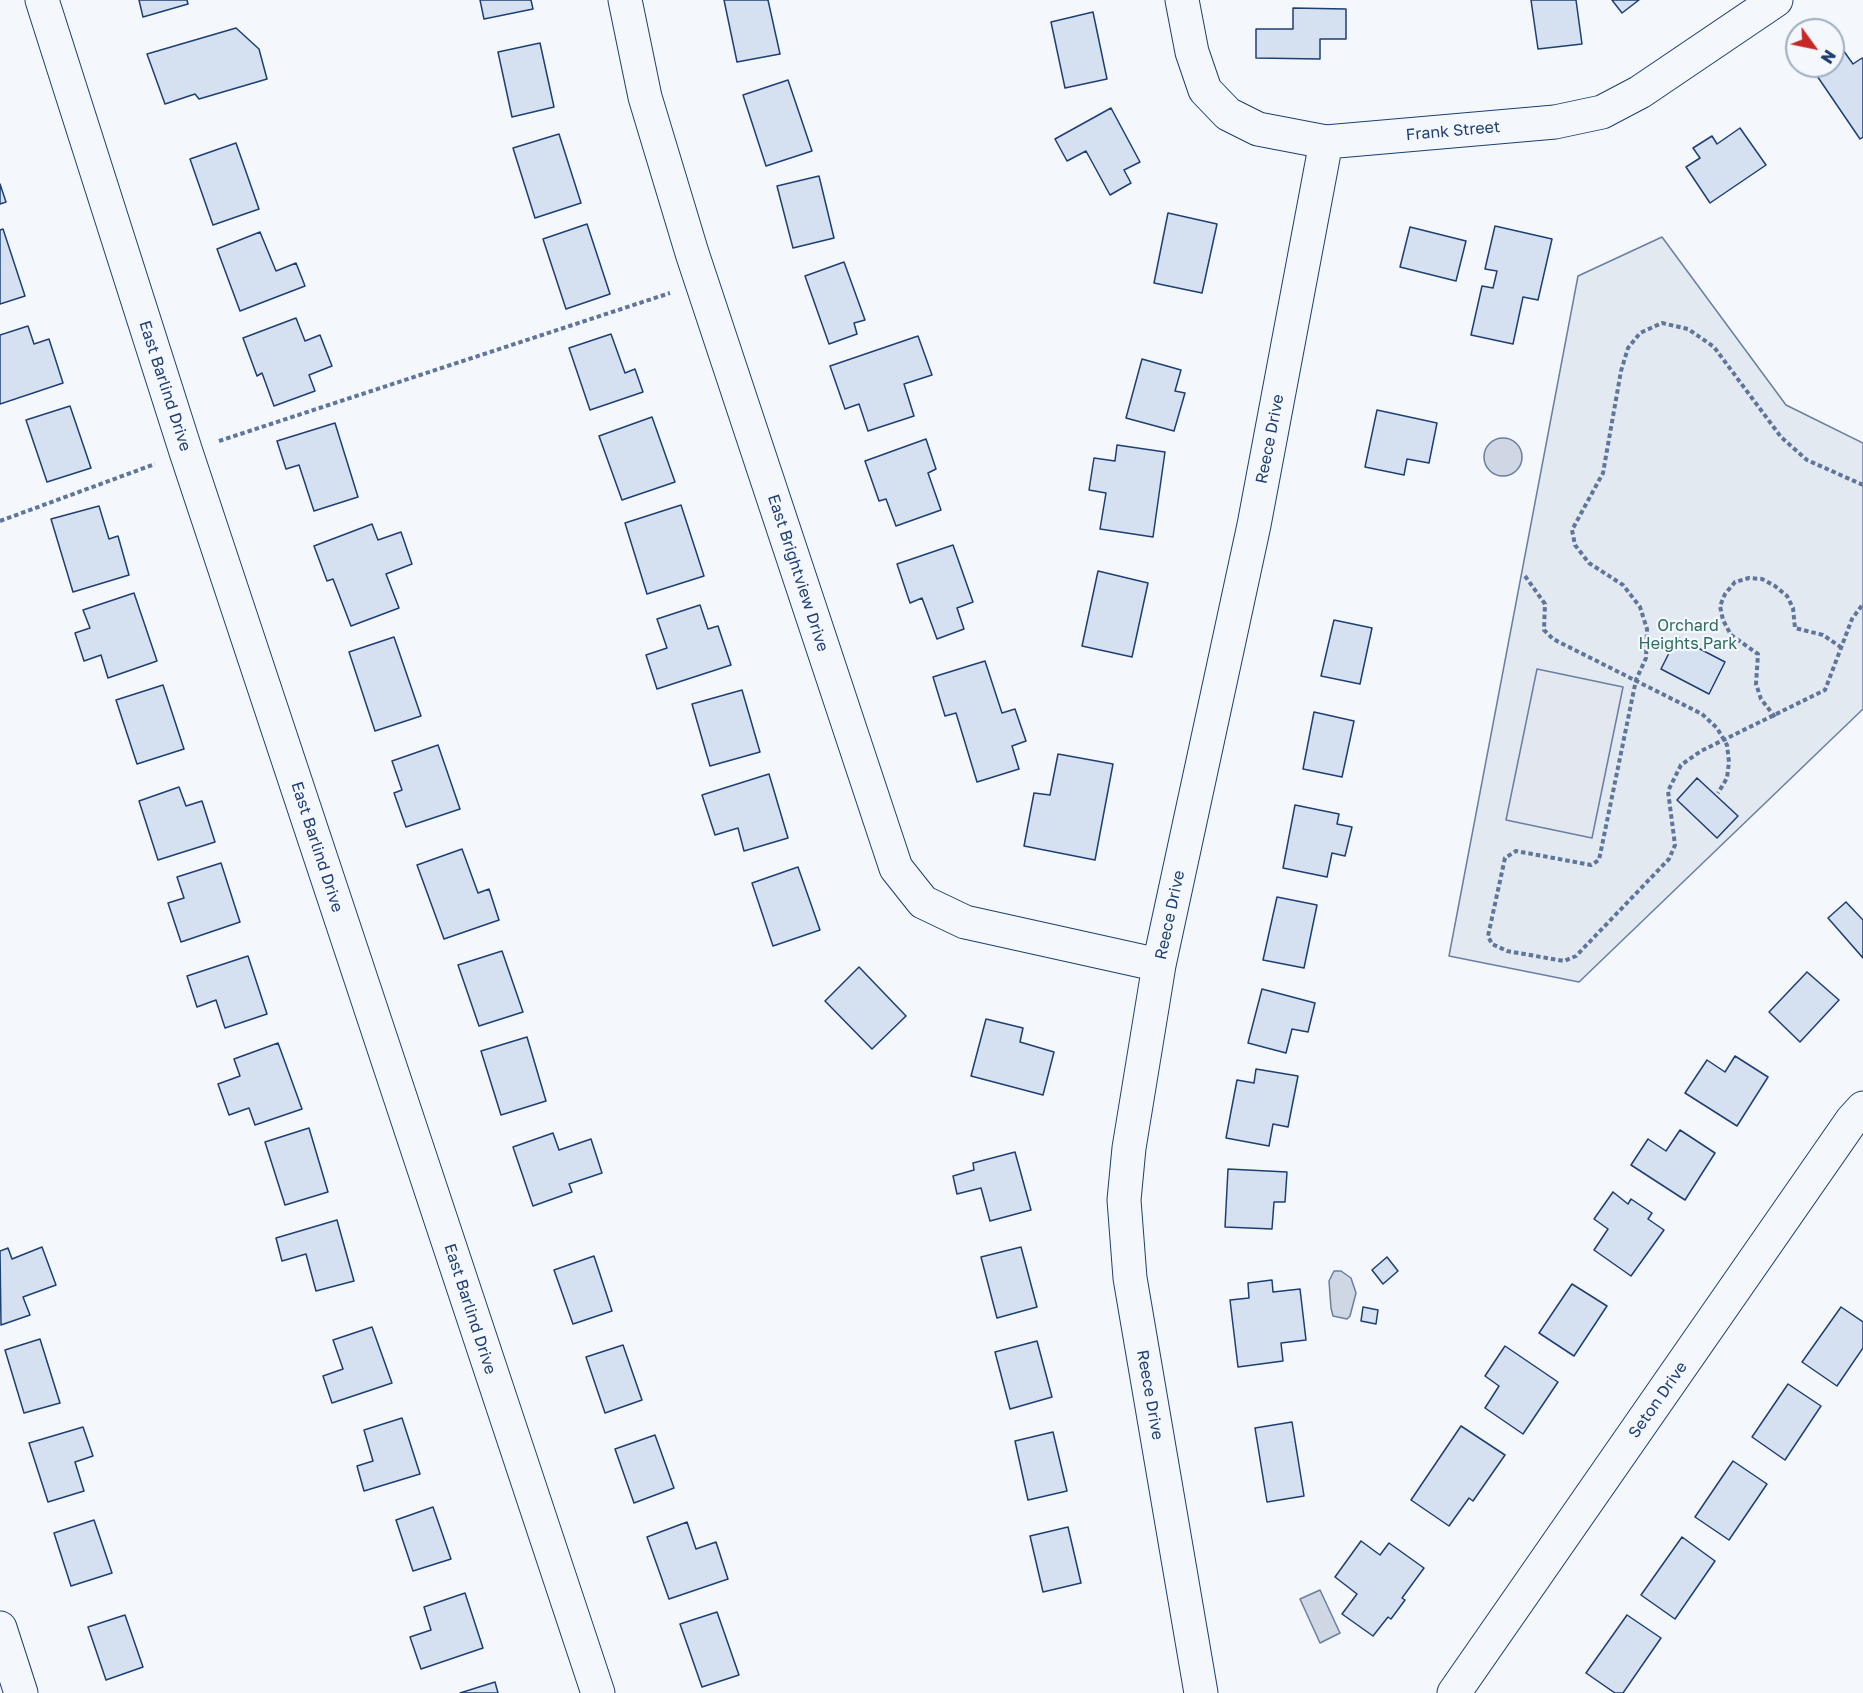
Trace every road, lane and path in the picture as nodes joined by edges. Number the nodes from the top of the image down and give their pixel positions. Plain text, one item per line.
1 (42, 0) edge
2 (625, 0) edge
3 (1182, 0) edge
4 (1776, 0) edge
5 (1326, 142) junction
6 (702, 282) junction
7 (342, 401) dead end
8 (1863, 485) edge
9 (1525, 576) dead end
10 (1863, 604) edge
11 (1842, 648) junction
12 (1636, 680) junction
13 (1775, 717) junction
14 (1724, 740) junction
15 (1718, 793) dead end
16 (1159, 965) junction
17 (1863, 1108) edge
18 (0, 1628) edge
19 (21, 1693) edge
20 (598, 1693) edge
21 (1201, 1693) edge
22 (1454, 1693) edge

1 - 20 street, East Barlind Drive
2 - 6 street, East Brightview Drive
3 - 5 street, Frank Street
4 - 5 street, Frank Street
5 - 16 street, Reece Drive
6 - 7 path
6 - 16 street, East Brightview Drive
8 - 12 path
9 - 12 path
10 - 11 path
11 - 13 path
11 - 13 path
12 - 14 path
12 - 14 path
13 - 14 path
14 - 15 path
16 - 21 street, Reece Drive
17 - 22 street, Seton Drive
18 - 19 street

